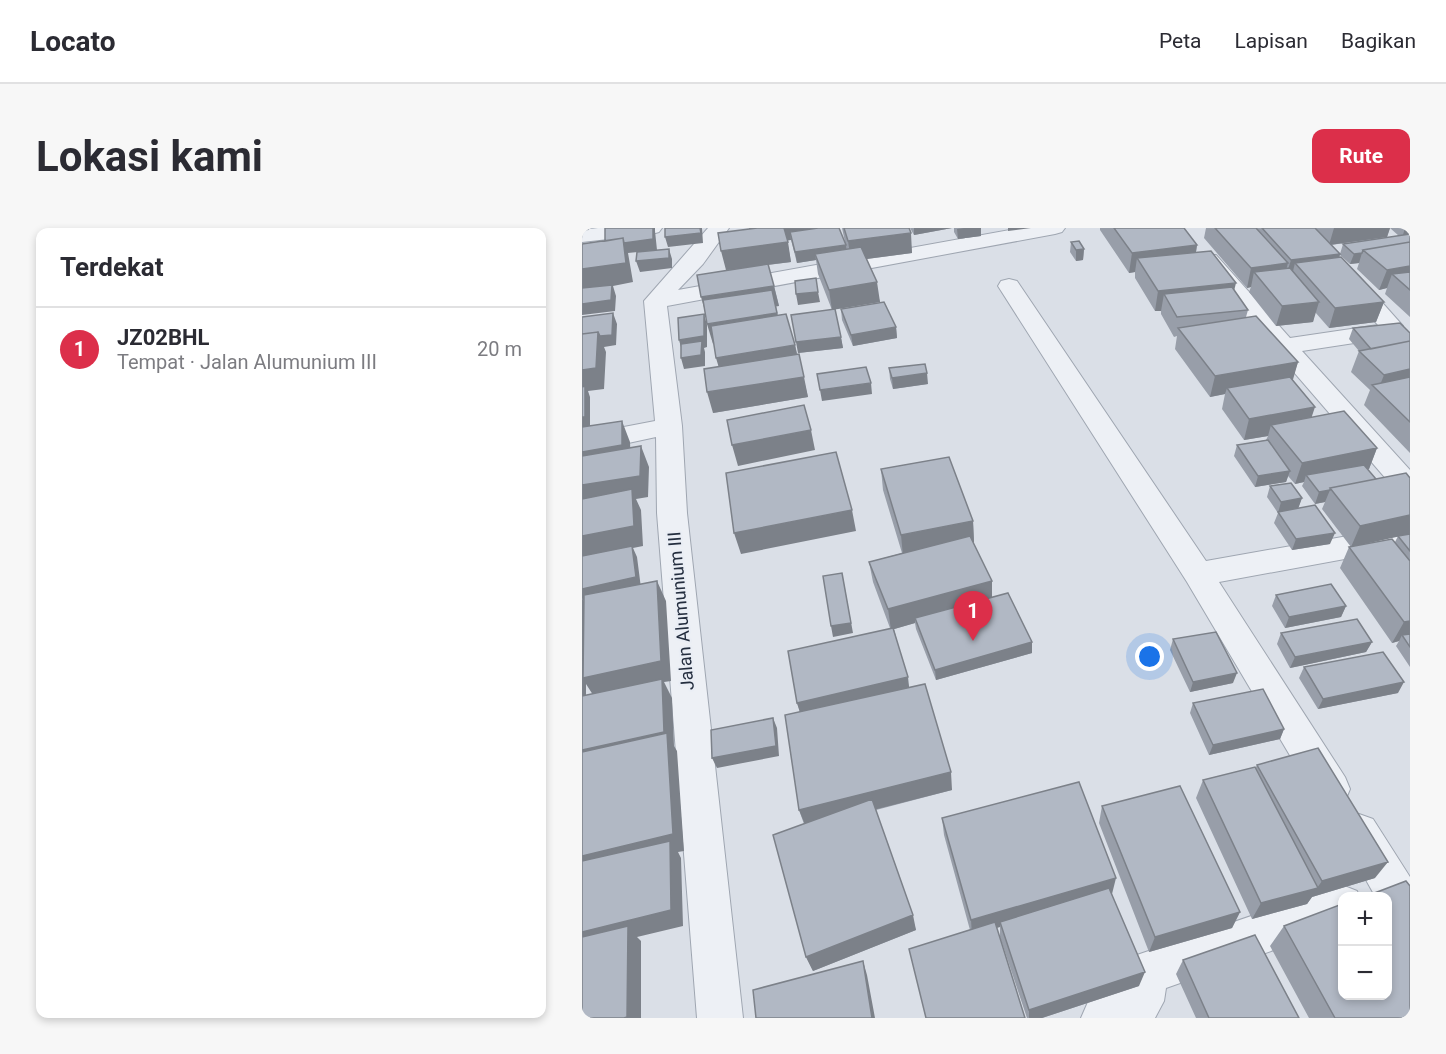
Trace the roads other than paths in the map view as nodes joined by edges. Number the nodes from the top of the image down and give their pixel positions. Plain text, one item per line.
1 (652, 228) edge
2 (719, 228) edge
3 (1055, 228) edge
4 (1295, 228) edge
5 (582, 236) edge
6 (1208, 260) edge
7 (1010, 286) dead end
8 (655, 301) junction
9 (1284, 346) junction
10 (669, 426) junction
11 (582, 444) edge
12 (1410, 488) edge
13 (1410, 536) edge
14 (1198, 574) junction
15 (1387, 892) edge
16 (1338, 907) edge
17 (720, 1018) edge
18 (1104, 1018) edge

1 - 5 street
2 - 8 street
3 - 8 street
4 - 9 street
6 - 9 street
7 - 14 street
8 - 10 street, Jalan Alumunium III
9 - 12 street
10 - 11 street
10 - 17 street, Jalan Alumunium III
13 - 14 street
14 - 15 street
16 - 18 street

